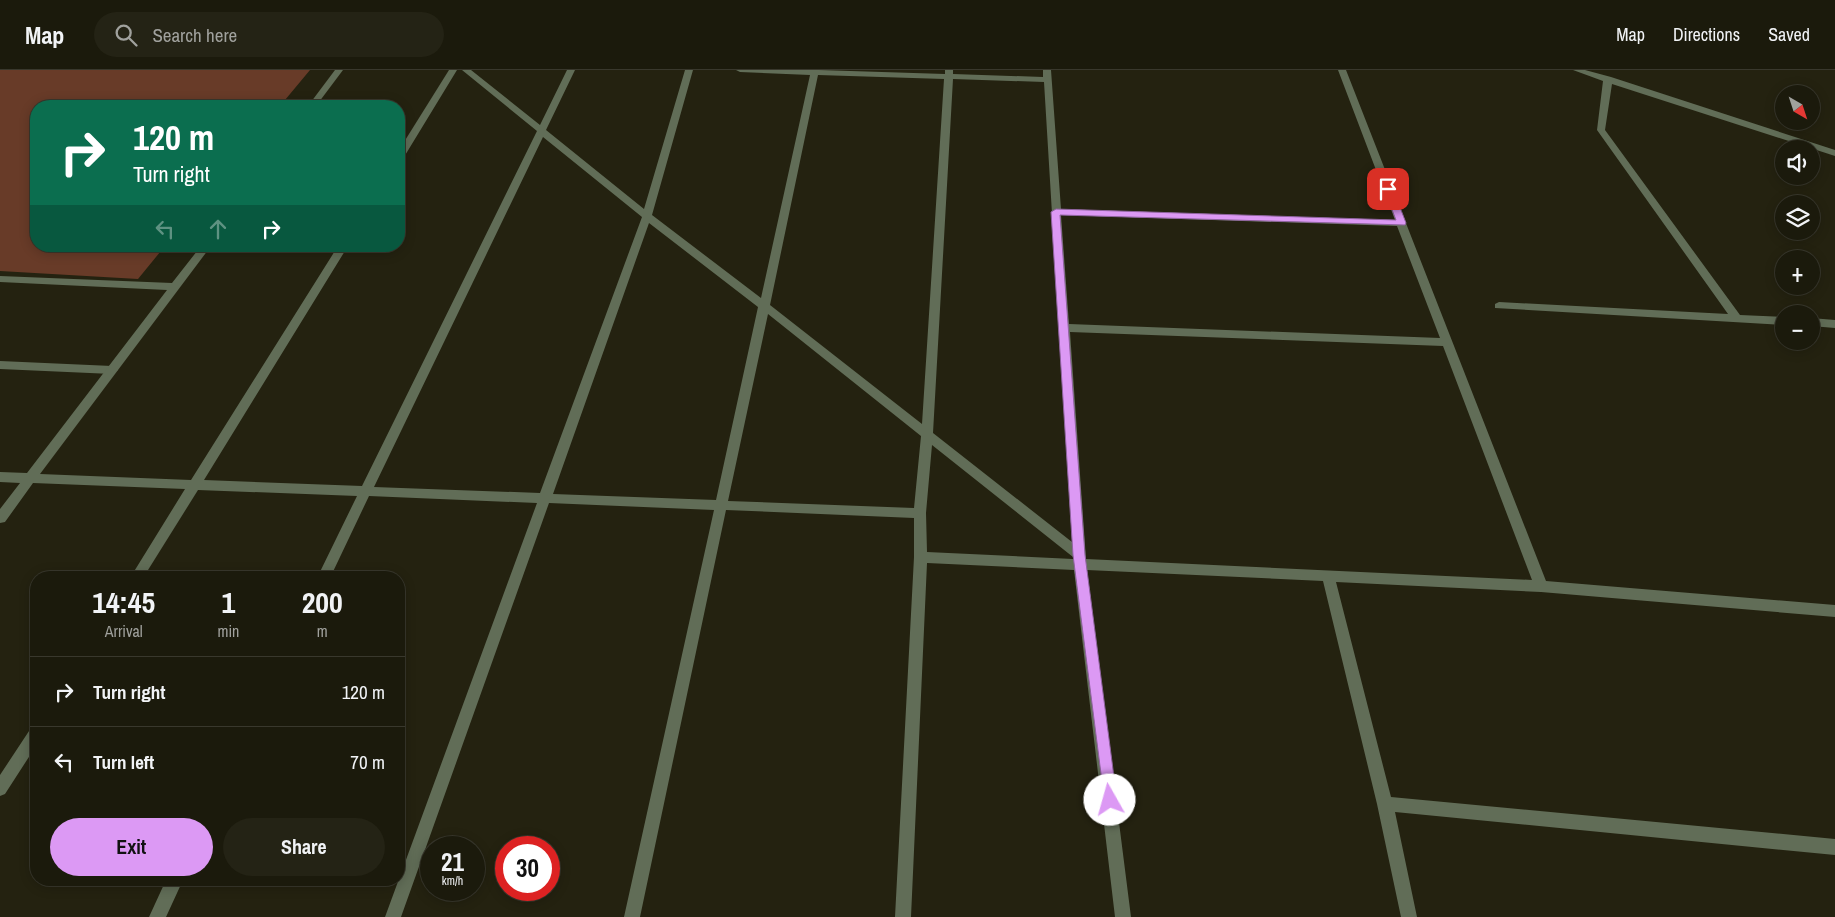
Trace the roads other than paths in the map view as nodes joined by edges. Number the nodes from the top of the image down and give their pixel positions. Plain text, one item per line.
1 (339, 70) edge
2 (453, 70) edge
3 (466, 70) edge
4 (571, 70) edge
5 (689, 70) edge
6 (740, 70) edge
7 (1342, 70) edge
8 (1577, 70) edge
9 (815, 72) edge
10 (949, 73) edge
11 (1047, 75) edge
12 (1608, 79) junction
13 (316, 100) edge
14 (542, 131) junction
15 (405, 147) edge
16 (1835, 154) edge
17 (1056, 212) junction
18 (647, 216) junction
19 (1402, 223) junction
20 (202, 252) edge
21 (339, 252) edge
22 (0, 279) edge
23 (176, 287) junction
24 (762, 305) junction
25 (1499, 306) dead end
26 (1737, 319) junction
27 (1775, 321) edge
28 (1820, 323) edge
29 (1835, 324) edge
30 (1065, 328) junction
31 (1447, 342) junction
32 (0, 365) edge
33 (112, 370) junction
34 (927, 435) junction
35 (0, 477) edge
36 (30, 478) junction
37 (195, 485) junction
38 (366, 491) junction
39 (544, 498) junction
40 (721, 506) junction
41 (920, 513) junction
42 (0, 518) edge
43 (921, 557) junction
44 (1080, 560) junction
45 (140, 571) edge
46 (326, 571) edge
47 (1328, 576) junction
48 (1542, 586) junction
49 (1835, 611) edge
50 (30, 742) edge
51 (0, 789) edge
52 (1385, 804) junction
53 (1835, 846) edge
54 (405, 884) edge
55 (173, 886) edge
56 (404, 886) edge
57 (157, 917) edge
58 (393, 917) edge
59 (632, 917) edge
60 (903, 917) edge
61 (1124, 917) edge
62 (1410, 917) edge

1 - 13 street
2 - 15 street
3 - 14 street
4 - 14 street
5 - 18 street
6 - 9 street
7 - 19 street
8 - 12 street
9 - 10 street
9 - 24 street
10 - 11 street
10 - 34 street
11 - 17 street
12 - 16 street
12 - 26 street
14 - 18 street
14 - 38 street
17 - 19 street
17 - 30 street
18 - 24 street
18 - 39 street
19 - 31 street
20 - 23 street
21 - 37 street
22 - 23 street
23 - 33 street
24 - 34 street
24 - 40 street
25 - 26 street
26 - 27 street
28 - 29 street
30 - 31 street
30 - 44 street
31 - 48 street
32 - 33 street
33 - 36 street
34 - 41 street
34 - 44 street
35 - 36 street
36 - 37 street
36 - 42 street
37 - 38 street
37 - 45 street
38 - 39 street
38 - 46 street
39 - 40 street
39 - 54 street
40 - 41 street
40 - 59 street
41 - 43 street
43 - 44 street
43 - 60 street
44 - 47 street
44 - 61 street
47 - 48 street
47 - 52 street
48 - 49 street
50 - 51 street
52 - 53 street
52 - 62 street
55 - 57 street
56 - 58 street

